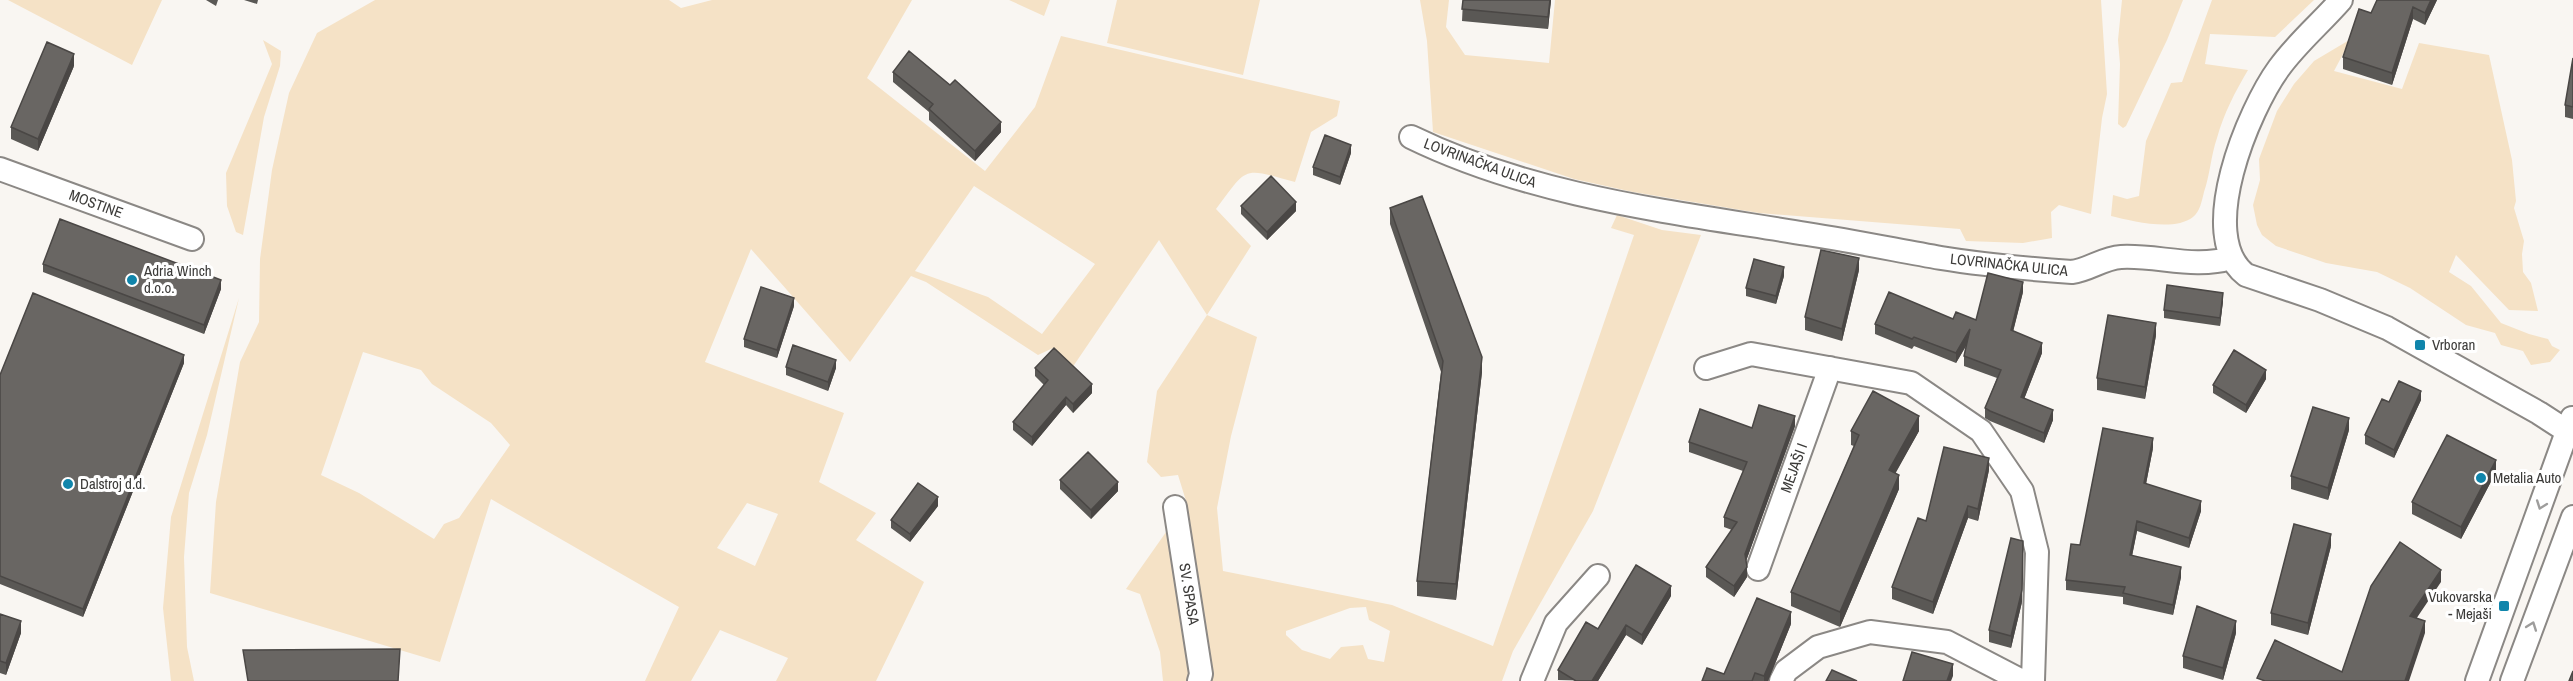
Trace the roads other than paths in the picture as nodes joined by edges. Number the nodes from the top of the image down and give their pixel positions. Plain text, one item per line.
1 (2341, 0) edge
2 (1411, 137) dead end
3 (0, 169) edge
4 (192, 238) dead end
5 (2231, 258) junction
6 (1706, 368) dead end
7 (1830, 368) junction
8 (2571, 427) edge
9 (1176, 507) dead end
10 (2573, 517) edge
11 (1758, 569) dead end
12 (1598, 576) dead end
13 (1199, 681) edge
14 (1532, 681) edge
15 (1781, 681) edge
16 (2022, 681) edge
17 (2034, 681) edge
18 (2477, 681) edge
19 (2512, 681) edge

1 - 5 street
2 - 5 street, LOVRINAČKA ULICA
3 - 4 street, MOSTINE
5 - 8 street
6 - 7 street
7 - 11 street, MEJAŠI I
7 - 17 street
8 -> 18 street
9 - 13 street, SV. SPASA
19 -> 10 street
12 - 14 street
15 - 16 street

